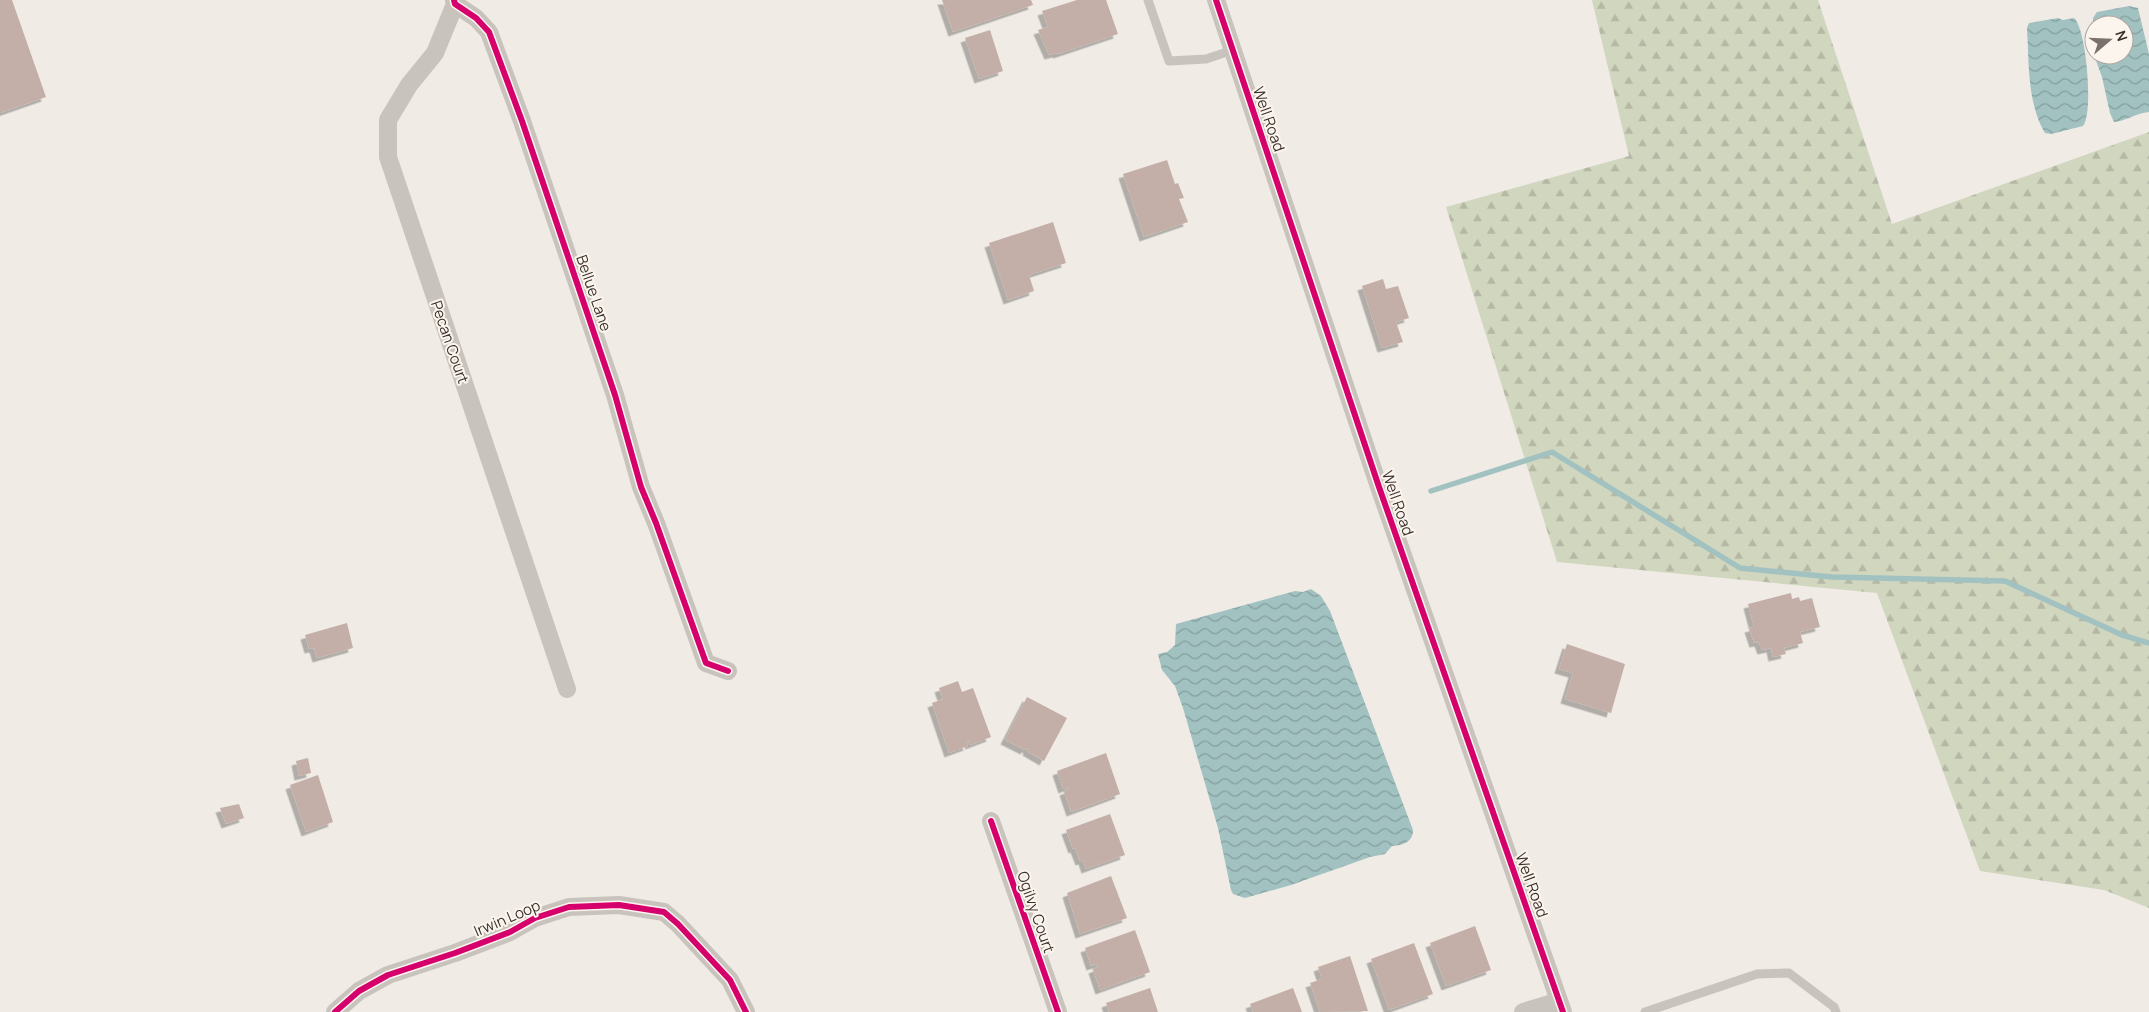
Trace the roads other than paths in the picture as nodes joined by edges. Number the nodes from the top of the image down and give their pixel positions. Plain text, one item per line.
1 (1148, 0) edge
2 (1216, 0) edge
3 (455, 2) edge
4 (1233, 50) junction
5 (728, 671) dead end
6 (567, 689) dead end
7 (991, 821) dead end
8 (1561, 1006) edge
9 (335, 1012) edge
10 (746, 1012) edge
11 (1058, 1012) edge
12 (1523, 1012) edge
13 (1645, 1012) edge
14 (1836, 1012) edge

1 - 4 lane
2 - 4 street, Well Road
3 - 5 street, Bellue Lane
3 - 6 street, Pecan Court
4 - 8 street, Well Road
7 - 11 street, Ogilvy Court
8 - 12 street
9 - 10 street, Irwin Loop
13 - 14 lane

